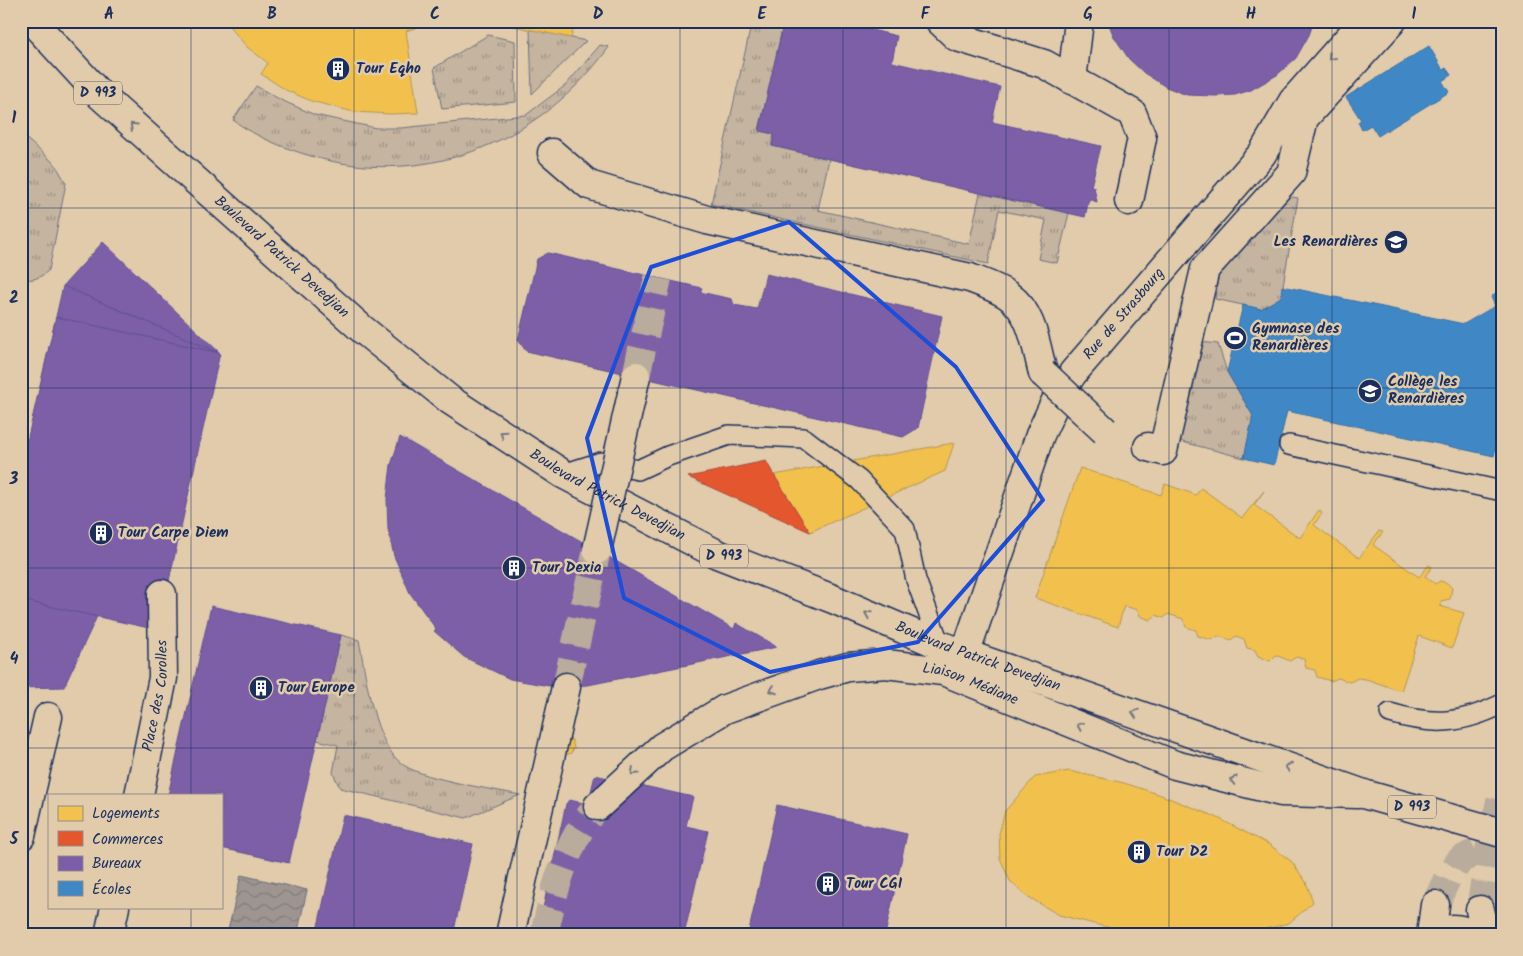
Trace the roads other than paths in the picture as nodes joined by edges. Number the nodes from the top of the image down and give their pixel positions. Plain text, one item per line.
1 (32, 21) edge
2 (940, 21) edge
3 (1079, 21) edge
4 (1364, 21) edge
5 (1392, 21) edge
6 (1072, 80) junction
7 (552, 153) dead end
8 (1129, 201) dead end
9 (636, 376) tunnel mouth
10 (1105, 431) dead end
11 (1289, 445) dead end
12 (1148, 447) dead end
13 (564, 474) junction
14 (1502, 491) edge
15 (597, 550) tunnel mouth
16 (162, 594) dead end
17 (953, 650) junction
18 (566, 687) tunnel mouth
19 (1502, 704) edge
20 (1390, 713) dead end
21 (48, 717) dead end
22 (139, 794) edge
23 (1367, 795) junction
24 (598, 806) tunnel mouth
25 (1502, 833) edge
26 (21, 836) edge
27 (1435, 905) tunnel mouth
28 (115, 908) edge
29 (1480, 927) edge
30 (109, 935) edge
31 (510, 935) edge
32 (1432, 935) edge

13 -> 1 street, Boulevard Patrick Devedjian / D 993
2 - 6 street
3 - 6 street
4 -> 17 street, Rue de Strasbourg
5 - 12 street
6 - 8 street
7 - 10 street, bridge
9 - 15 street, bridge
11 - 14 lane
17 -> 13 street, Boulevard Patrick Devedjian / D 993
13 - 17 lane
16 - 22 street, Place des Corolles
23 -> 17 street, Boulevard Patrick Devedjian / D 993
18 - 31 street
19 - 20 lane
21 - 26 street
23 -> 24 street, Liaison Médiane
23 - 25 street, Boulevard Patrick Devedjian / D 993, bridge
27 - 32 street
28 - 30 street
29 - 32 street

